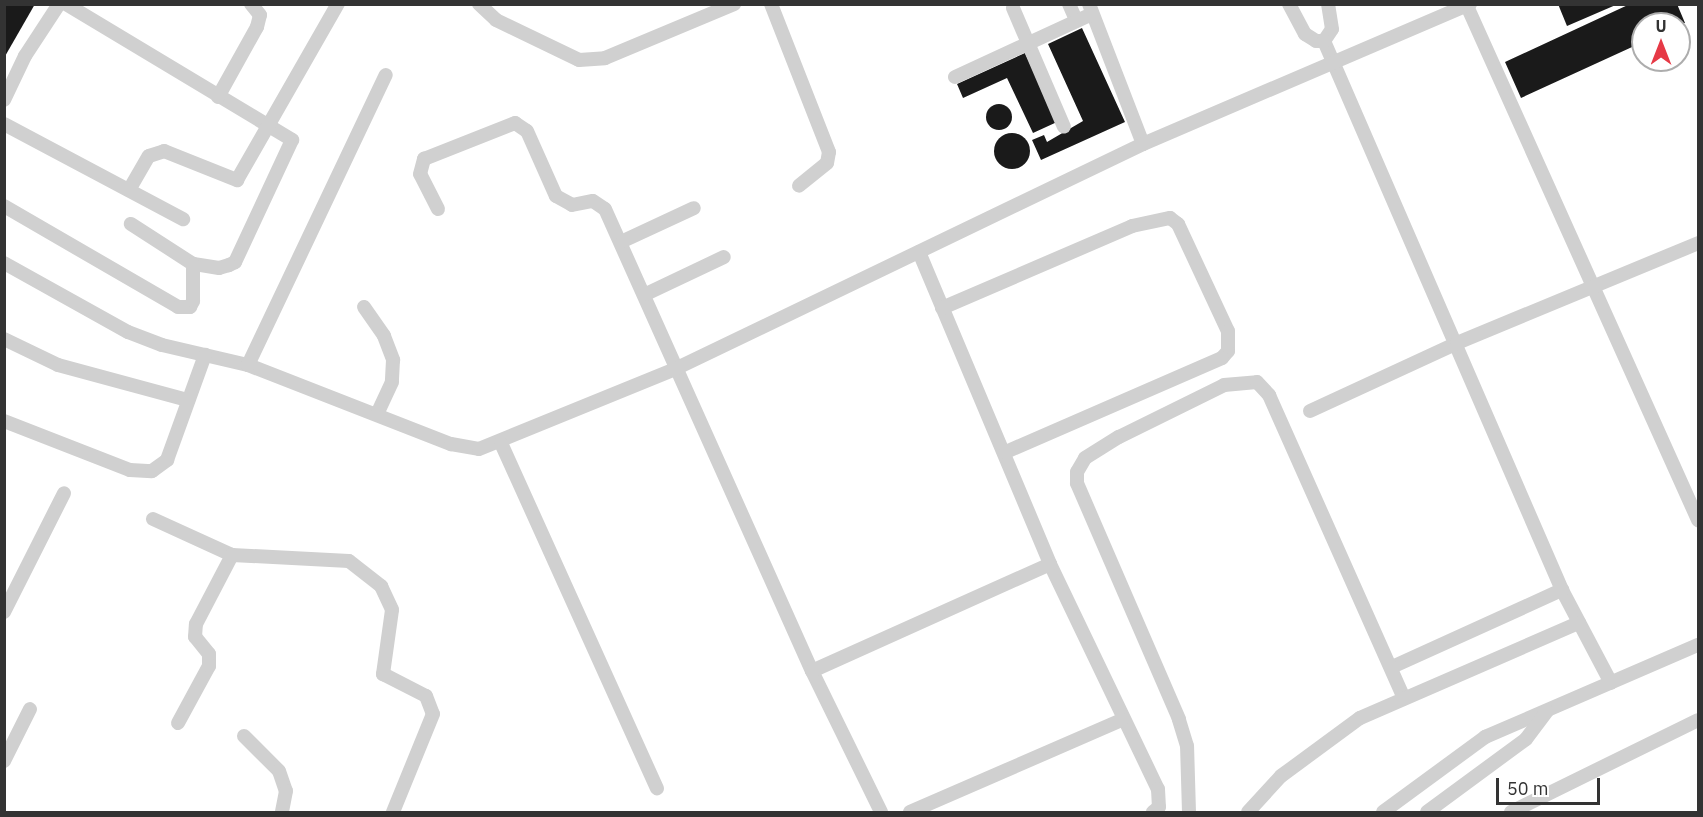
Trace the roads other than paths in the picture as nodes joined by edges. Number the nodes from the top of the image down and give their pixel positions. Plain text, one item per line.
1 (59, 4) edge
2 (66, 4) edge
3 (251, 4) edge
4 (338, 4) edge
5 (479, 4) edge
6 (771, 4) edge
7 (1069, 4) edge
8 (1289, 4) edge
9 (1328, 4) edge
10 (1468, 5) edge
11 (726, 6) edge
12 (1013, 8) dead end
13 (1090, 9) edge
14 (1076, 20) junction
15 (1324, 41) junction
16 (1028, 44) junction
17 (1334, 63) junction
18 (386, 75) dead end
19 (955, 77) dead end
20 (218, 97) junction
21 (4, 100) edge
22 (4, 124) edge
23 (268, 126) junction
24 (1064, 127) dead end
25 (1143, 144) junction
26 (799, 186) dead end
27 (129, 190) junction
28 (4, 206) edge
29 (694, 208) dead end
30 (438, 209) dead end
31 (183, 219) dead end
32 (131, 225) dead end
33 (623, 241) junction
34 (1698, 243) edge
35 (919, 252) junction
36 (724, 257) dead end
37 (4, 263) edge
38 (194, 264) junction
39 (1593, 289) junction
40 (646, 294) junction
41 (364, 307) dead end
42 (942, 308) junction
43 (4, 339) edge
44 (1457, 343) junction
45 (205, 355) junction
46 (248, 365) junction
47 (675, 369) junction
48 (189, 400) junction
49 (1310, 411) dead end
50 (377, 414) junction
51 (4, 421) edge
52 (501, 443) junction
53 (1006, 453) junction
54 (64, 493) dead end
55 (153, 519) dead end
56 (1698, 520) edge
57 (232, 555) junction
58 (1050, 564) junction
59 (1562, 590) junction
60 (4, 612) edge
61 (1579, 622) junction
62 (1698, 645) edge
63 (1392, 667) junction
64 (812, 671) junction
65 (1611, 682) junction
66 (1404, 698) junction
67 (30, 709) dead end
68 (1547, 711) junction
69 (1122, 720) junction
70 (1698, 720) edge
71 (178, 723) dead end
72 (244, 735) dead end
73 (4, 761) edge
74 (657, 788) dead end
75 (282, 813) edge
76 (393, 813) edge
77 (881, 813) edge
78 (910, 813) edge
79 (1153, 813) edge
80 (1189, 813) edge
81 (1248, 813) edge
82 (1383, 813) edge
83 (1426, 813) edge
84 (1511, 813) edge

1 - 21 street
2 - 20 street
3 - 20 street
4 - 23 street
5 - 11 street
6 - 26 street
7 - 14 street
8 - 15 street
9 - 15 street
10 - 17 street
10 - 39 street
12 - 16 street
13 - 14 street
13 - 25 street
14 - 16 street
15 - 17 street
16 - 19 street
16 - 24 street
17 - 25 street
17 - 44 street
18 - 46 street
20 - 23 street
22 - 27 street
23 - 27 street
23 - 38 street
25 - 35 street
27 - 31 street
28 - 38 street
29 - 33 street
30 - 33 street
32 - 38 street
33 - 40 street
34 - 39 street
35 - 42 street
35 - 47 street
36 - 40 street
37 - 45 street
39 - 44 street
39 - 56 street
40 - 47 street
41 - 50 street
42 - 53 street
42 - 53 street
43 - 48 street
44 - 49 street
44 - 59 street
45 - 46 street
45 - 48 street
46 - 50 street
47 - 52 street
47 - 64 street
48 - 51 street
50 - 52 street
52 - 74 street
53 - 58 street
54 - 60 street
55 - 57 street
57 - 71 street
57 - 76 street
58 - 64 street
58 - 69 street
59 - 61 street
59 - 63 street
61 - 65 street
61 - 66 street
62 - 65 street
63 - 66 street
63 - 80 street
64 - 77 street
65 - 68 street
66 - 81 street
67 - 73 street
68 - 82 street
68 - 83 street
69 - 78 street
69 - 79 street
70 - 84 street
72 - 75 street

